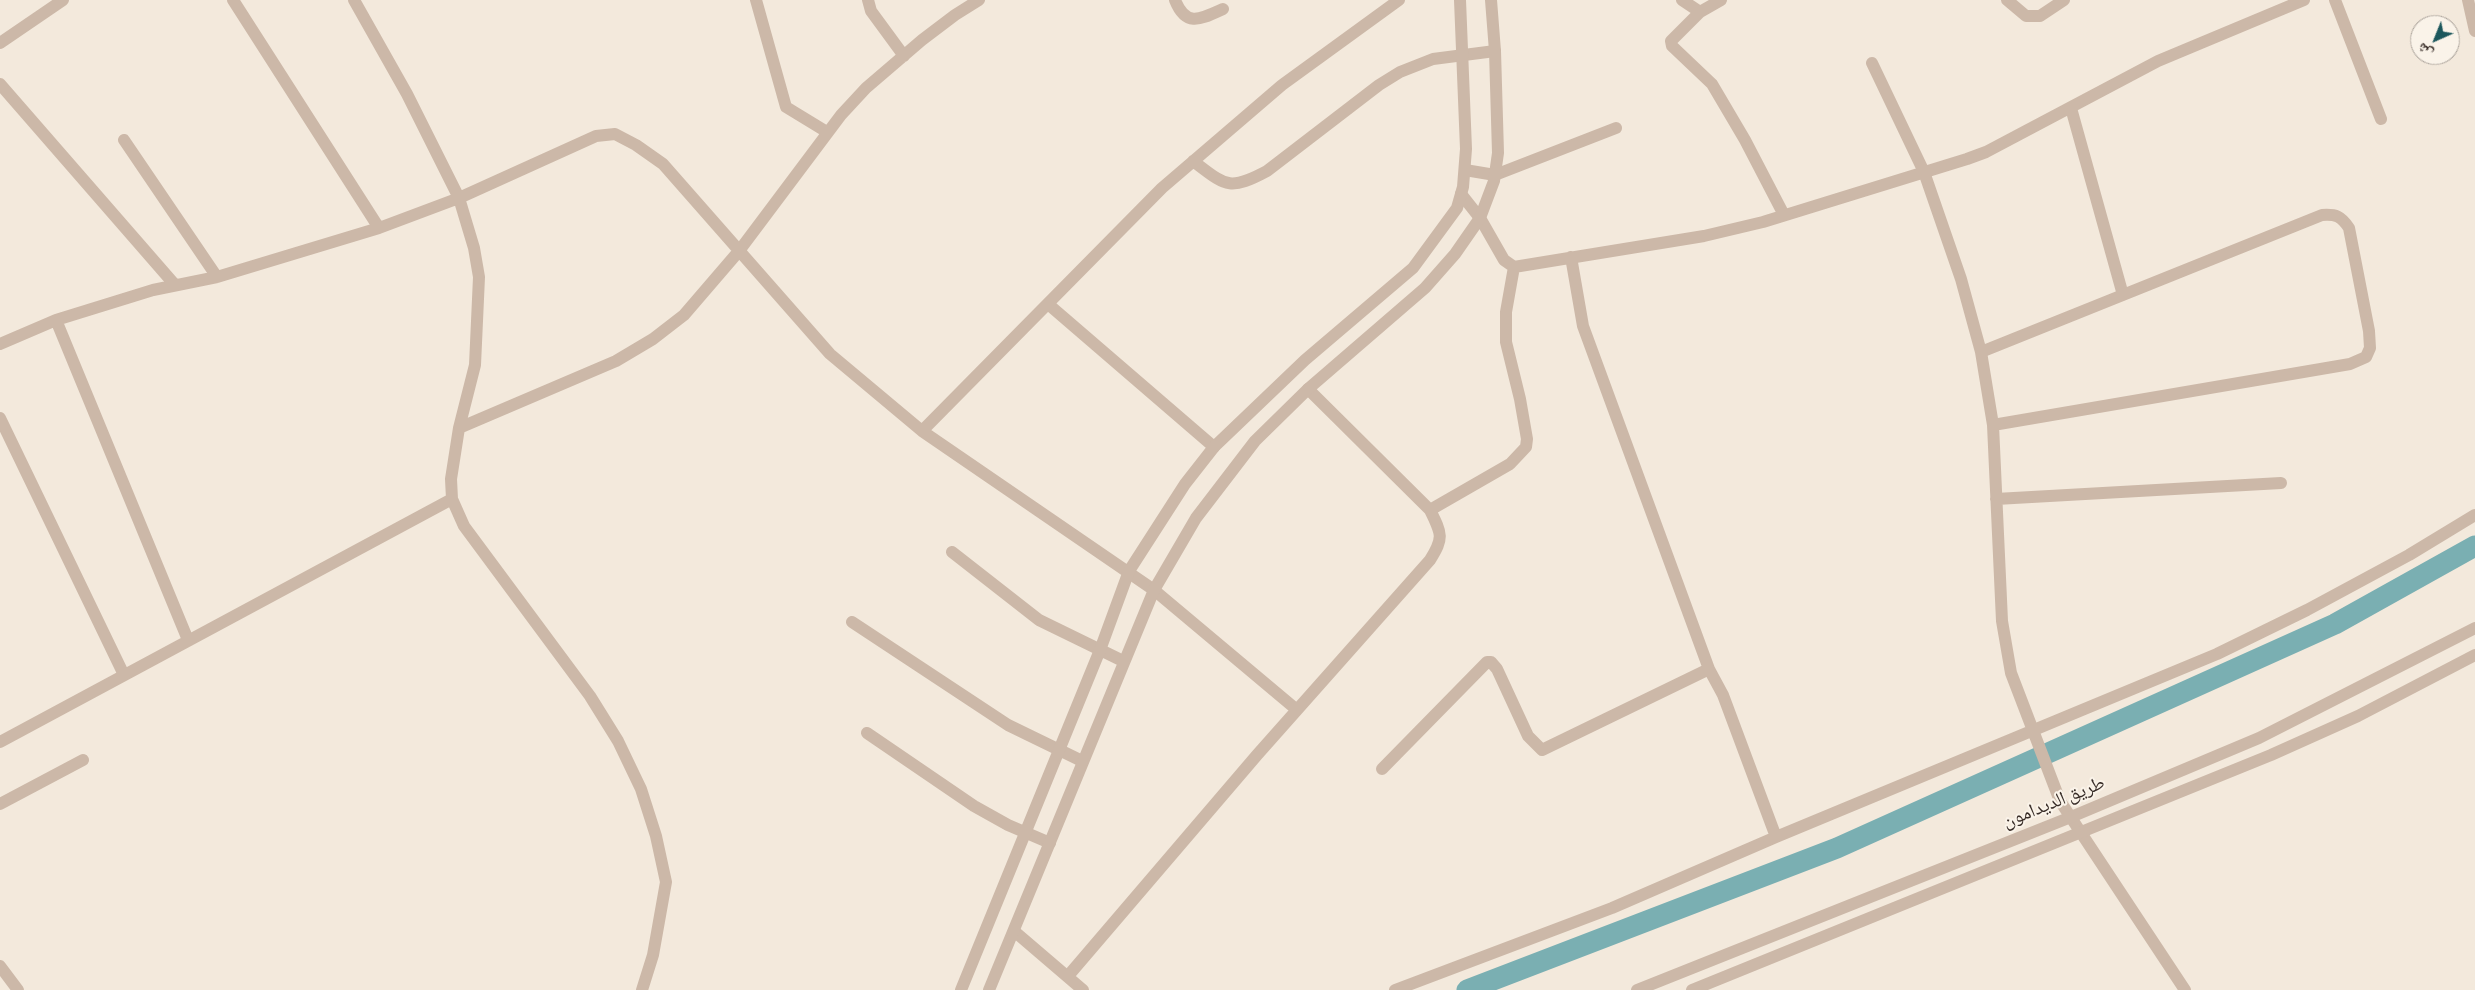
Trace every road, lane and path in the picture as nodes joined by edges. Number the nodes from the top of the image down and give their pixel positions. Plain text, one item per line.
1 (62, 0) edge
2 (233, 0) edge
3 (354, 0) edge
4 (756, 0) edge
5 (868, 0) edge
6 (979, 0) edge
7 (1175, 0) edge
8 (1399, 0) edge
9 (1460, 0) edge
10 (1491, 0) edge
11 (1682, 0) edge
12 (1721, 0) edge
13 (2007, 0) edge
14 (2064, 0) edge
15 (2304, 0) edge
16 (2335, 0) edge
17 (2468, 0) edge
18 (1223, 9) dead end
19 (1700, 12) junction
20 (2475, 31) edge
21 (0, 43) edge
22 (1495, 51) junction
23 (1462, 55) junction
24 (904, 56) junction
25 (1872, 63) dead end
26 (0, 84) edge
27 (2071, 108) junction
28 (2381, 119) dead end
29 (1616, 128) dead end
30 (827, 132) junction
31 (124, 140) dead end
32 (1193, 161) junction
33 (1465, 170) junction
34 (1924, 172) junction
35 (1495, 175) junction
36 (1462, 194) junction
37 (459, 198) junction
38 (1784, 215) junction
39 (1480, 218) junction
40 (379, 228) junction
41 (740, 251) junction
42 (1571, 257) junction
43 (1514, 267) junction
44 (217, 277) junction
45 (176, 286) junction
46 (2123, 295) junction
47 (1048, 304) junction
48 (56, 320) junction
49 (0, 344) edge
50 (1981, 352) junction
51 (1308, 389) junction
52 (0, 418) edge
53 (1993, 425) junction
54 (459, 428) junction
55 (922, 431) junction
56 (1214, 447) junction
57 (2281, 483) dead end
58 (452, 499) junction
59 (1996, 499) junction
60 (1430, 510) junction
61 (2475, 515) edge
62 (952, 552) dead end
63 (1129, 571) junction
64 (1154, 590) junction
65 (852, 622) dead end
66 (2475, 628) edge
67 (188, 640) junction
68 (1100, 650) junction
69 (2475, 655) edge
70 (1123, 661) junction
71 (1709, 669) junction
72 (124, 675) junction
73 (1297, 710) junction
74 (2032, 731) junction
75 (867, 734) dead end
76 (0, 742) edge
77 (1058, 751) junction
78 (83, 760) dead end
79 (1082, 761) junction
80 (1382, 769) dead end
81 (0, 804) edge
82 (2071, 817) junction
83 (1024, 833) junction
84 (2081, 833) junction
85 (1776, 837) junction
86 (1050, 843) junction
87 (1014, 931) junction
88 (0, 966) edge
89 (1068, 976) junction
90 (18, 990) edge
91 (642, 990) edge
92 (961, 990) edge
93 (989, 990) edge
94 (1083, 990) edge
95 (1395, 990) edge
96 (1636, 990) edge
97 (1692, 990) edge
98 (2185, 990) edge

1 - 21 street
2 - 40 street
3 - 37 street
4 - 30 street
5 - 24 street
6 - 24 street
7 - 18 street
8 - 32 street
9 - 23 street
10 - 22 street
11 - 19 street
12 - 19 street
13 - 14 street
15 - 27 street
16 - 28 street
17 - 20 street
19 - 38 street
22 - 23 street
22 - 35 street
23 - 32 street
23 - 33 street
24 - 30 street
25 - 34 street
26 - 45 street
27 - 34 street
27 - 46 street
29 - 35 street
30 - 41 street
31 - 44 street
32 - 47 street
33 - 35 street
33 - 36 street
34 - 38 street
34 - 50 street
35 - 39 street
36 - 39 street
36 - 56 street
37 - 40 street
37 - 41 street
37 - 54 street
38 - 42 street
39 - 43 street
39 - 51 street
40 - 44 street
41 - 54 street
41 - 55 street
42 - 43 street
42 - 71 street
43 - 60 street
44 - 45 street
45 - 48 street
46 - 50 street
46 - 53 street
47 - 55 street
47 - 56 street
48 - 49 street
48 - 67 street
50 - 53 street
51 - 60 street
51 - 64 street
52 - 72 street
53 - 59 street
54 - 58 street
55 - 63 street
56 - 63 street
57 - 59 street
58 - 67 street
58 - 91 street
59 - 74 street
60 - 73 street
61 - 74 street
62 - 68 street
63 - 64 street
63 - 68 street
64 - 70 street
64 - 73 street
65 - 77 street
66 - 82 street, طريق الديدامون
67 - 72 street
68 - 70 street
68 - 77 street
69 - 84 street, طريق الديدامون
70 - 79 street
71 - 80 street
71 - 85 street
72 - 76 street
73 - 89 street
74 - 82 street
74 - 85 street
75 - 83 street
77 - 79 street
77 - 83 street
78 - 81 street
79 - 86 street
82 - 84 street
82 - 96 street, طريق الديدامون
83 - 86 street
83 - 92 street
84 - 97 street, طريق الديدامون
84 - 98 street
85 - 95 street
86 - 87 street
87 - 89 street
87 - 93 street
88 - 90 street
89 - 94 street

